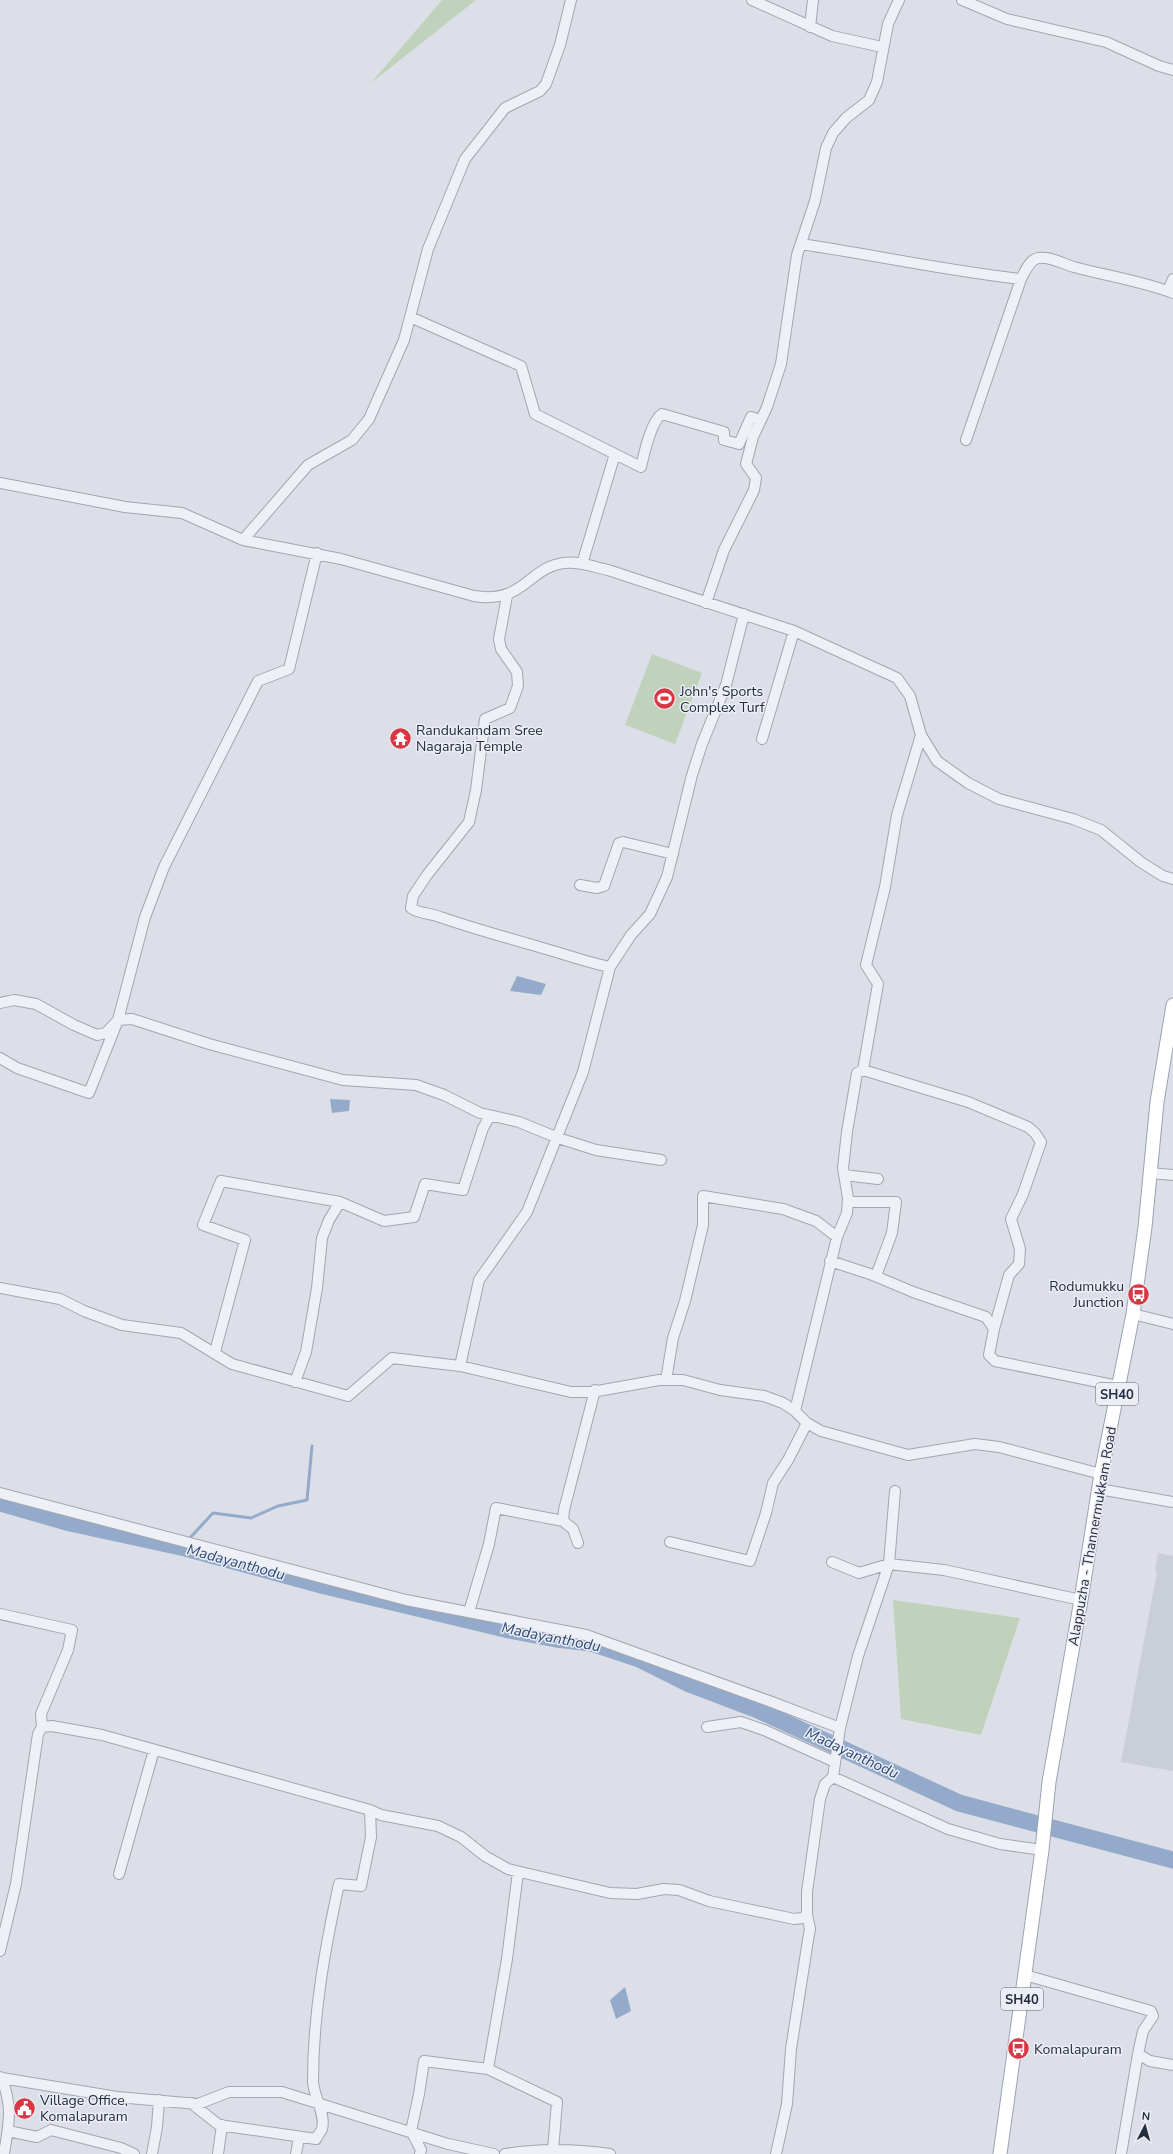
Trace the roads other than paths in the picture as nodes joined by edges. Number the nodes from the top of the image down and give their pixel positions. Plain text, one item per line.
1 (571, 0) edge
2 (752, 0) edge
3 (813, 0) edge
4 (899, 0) edge
5 (962, 0) edge
6 (810, 27) junction
7 (882, 47) junction
8 (1173, 70) edge
9 (801, 244) junction
10 (1021, 279) junction
11 (1173, 279) edge
12 (1170, 292) edge
13 (410, 317) junction
14 (760, 420) junction
15 (966, 440) dead end
16 (615, 454) junction
17 (0, 483) edge
18 (243, 540) junction
19 (317, 553) junction
20 (582, 564) junction
21 (507, 596) junction
22 (706, 603) junction
23 (744, 614) junction
24 (794, 631) junction
25 (921, 735) junction
26 (762, 738) dead end
27 (673, 854) junction
28 (1173, 879) edge
29 (580, 885) dead end
30 (610, 967) junction
31 (0, 1003) edge
32 (1173, 1005) edge
33 (118, 1020) junction
34 (0, 1058) edge
35 (863, 1070) junction
36 (490, 1116) junction
37 (558, 1138) junction
38 (661, 1160) dead end
39 (1150, 1173) junction
40 (844, 1175) junction
41 (1173, 1175) edge
42 (878, 1179) dead end
43 (340, 1202) junction
44 (848, 1202) junction
45 (837, 1237) junction
46 (830, 1261) junction
47 (876, 1276) junction
48 (0, 1288) edge
49 (1133, 1314) junction
50 (1173, 1324) edge
51 (994, 1329) junction
52 (215, 1352) junction
53 (460, 1366) junction
54 (666, 1380) junction
55 (296, 1382) junction
56 (1118, 1386) junction
57 (595, 1390) junction
58 (795, 1411) junction
59 (807, 1423) junction
60 (1101, 1474) junction
61 (1099, 1489) junction
62 (895, 1491) dead end
63 (0, 1493) edge
64 (1173, 1502) edge
65 (563, 1521) junction
66 (670, 1542) dead end
67 (578, 1543) dead end
68 (832, 1562) dead end
69 (889, 1564) junction
70 (1081, 1600) junction
71 (469, 1612) junction
72 (0, 1614) edge
73 (42, 1727) junction
74 (707, 1727) dead end
75 (840, 1728) junction
76 (154, 1750) junction
77 (836, 1757) junction
78 (833, 1777) junction
79 (370, 1810) junction
80 (1042, 1847) junction
81 (518, 1872) junction
82 (119, 1874) dead end
83 (807, 1914) junction
84 (0, 1951) edge
85 (1025, 1975) junction
86 (1138, 2054) junction
87 (1173, 2065) edge
88 (488, 2069) junction
89 (1, 2078) edge
90 (159, 2100) junction
91 (191, 2103) junction
92 (319, 2104) junction
93 (222, 2125) junction
94 (8, 2131) junction
95 (411, 2131) junction
96 (299, 2137) junction
97 (553, 2150) junction
98 (4, 2154) edge
99 (134, 2154) edge
100 (152, 2154) edge
101 (218, 2154) edge
102 (296, 2154) edge
103 (420, 2154) edge
104 (494, 2154) edge
105 (505, 2154) edge
106 (610, 2154) edge
107 (776, 2154) edge
108 (1000, 2154) edge
109 (1122, 2154) edge

1 - 13 street
2 - 6 street
3 - 6 street
4 - 7 street
5 - 8 street
6 - 7 street
7 - 9 street
9 - 10 street
9 - 14 street
10 - 12 street
10 - 15 street
11 - 12 street
13 - 16 street
13 - 18 street
14 - 16 street
14 - 22 street
16 - 20 street
17 - 18 street
18 - 19 street
19 - 21 street
19 - 33 street
20 - 21 street
20 - 22 street
21 - 30 street
22 - 23 street
23 - 24 street
23 - 27 street
24 - 25 street
24 - 26 street
25 - 28 street
25 - 35 street
27 - 29 street
27 - 30 street
30 - 37 street
31 - 33 street
32 - 39 main road, Alappuzha - Thannermukkam Road / SH40
33 - 34 street
33 - 36 street
35 - 40 street
35 - 51 street
36 - 37 street
36 - 43 street
37 - 38 street
37 - 53 street
39 - 41 street
39 - 49 main road, Alappuzha - Thannermukkam Road / SH40
40 - 42 street
40 - 44 street
43 - 52 street
43 - 55 street
44 - 45 street
44 - 47 street
45 - 46 street
45 - 54 street
46 - 47 street
46 - 58 street
47 - 51 street
48 - 52 street
49 - 50 street
49 - 56 main road, Alappuzha - Thannermukkam Road / SH40
51 - 56 street
52 - 55 street
53 - 55 street
53 - 57 street
54 - 57 street
54 - 58 street
56 - 60 main road, Alappuzha - Thannermukkam Road / SH40
57 - 65 street
58 - 59 street
59 - 60 street
59 - 66 street
60 - 61 main road, Alappuzha - Thannermukkam Road / SH40
61 - 64 street
61 - 70 main road, Alappuzha - Thannermukkam Road / SH40
62 - 69 street
63 - 71 street
65 - 67 street
65 - 71 street
68 - 69 street
69 - 70 street
69 - 75 street
70 - 80 main road, Alappuzha - Thannermukkam Road / SH40
71 - 75 street
72 - 73 street
73 - 76 street
73 - 84 street
74 - 77 street
75 - 77 street
76 - 79 street
76 - 82 street
77 - 78 street
78 - 80 street
78 - 83 street
79 - 81 street
79 - 92 street
80 - 85 main road, SH40
81 - 83 street
81 - 88 street
83 - 107 street
85 - 86 street
85 - 108 main road, SH40
86 - 87 street
86 - 109 street
88 - 95 street
88 - 97 street
89 - 90 street
89 - 94 street
90 - 91 street
90 - 100 street
91 - 92 street
91 - 93 street
92 - 95 street
92 - 96 street
93 - 96 street
93 - 101 street
94 - 98 street
94 - 99 street
95 - 103 street
95 - 104 street
96 - 102 street
97 - 105 street
97 - 106 street

